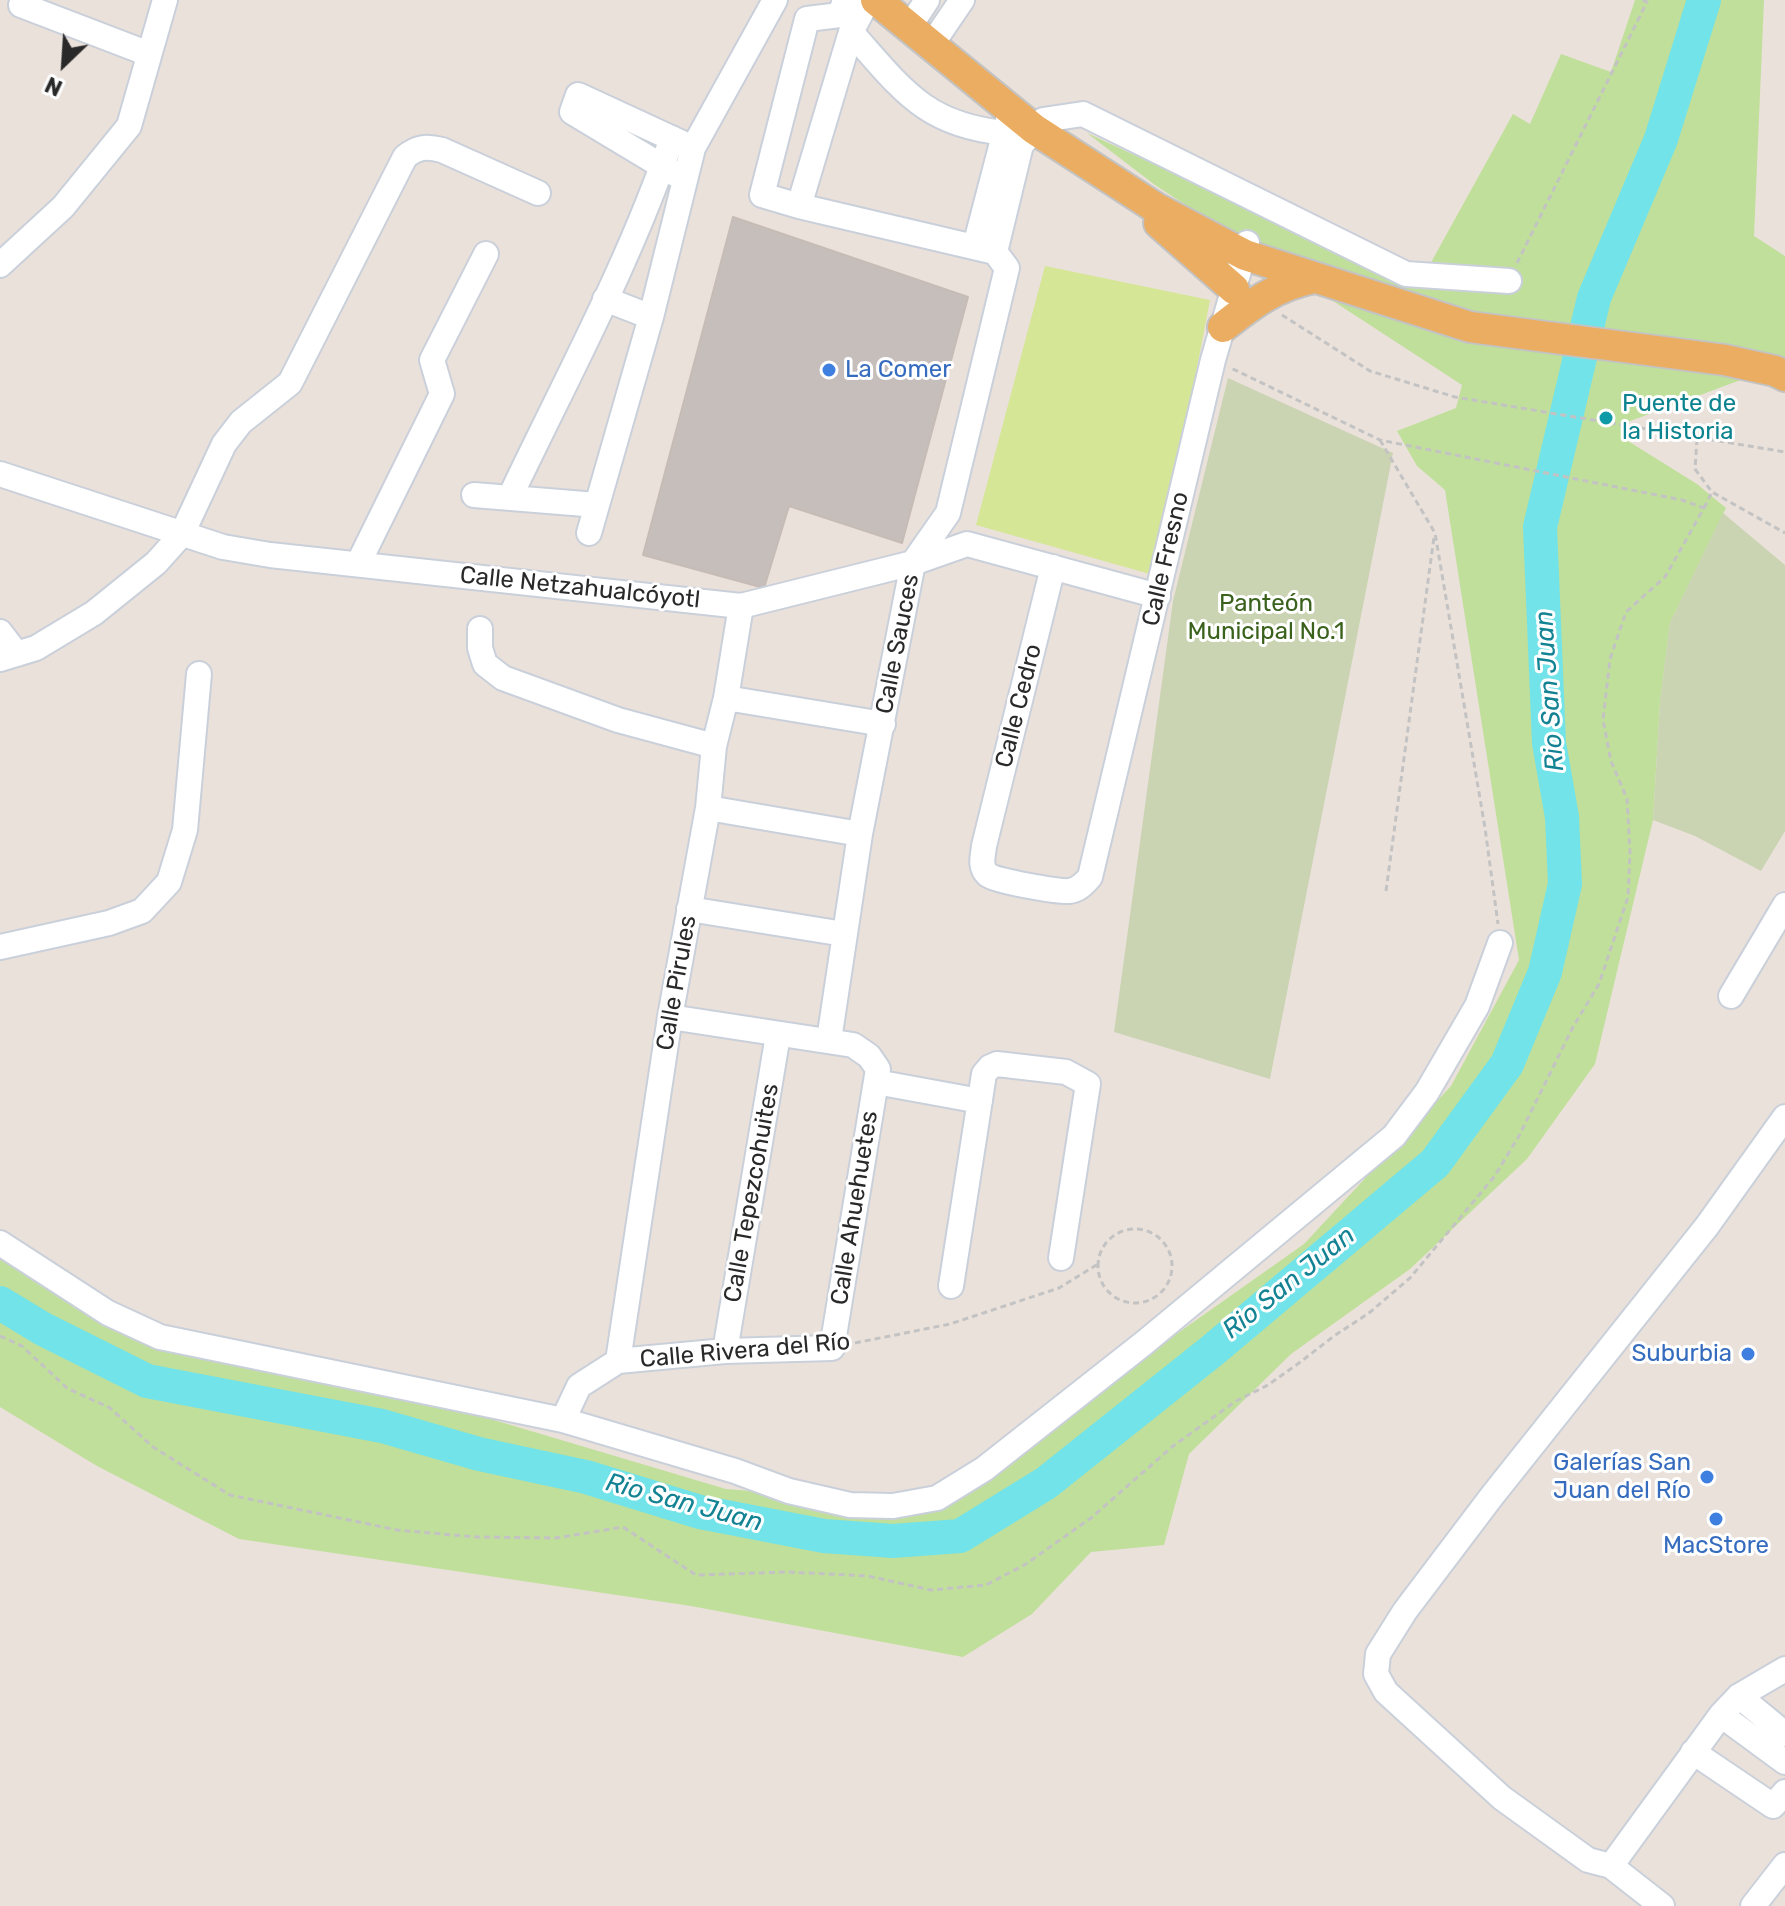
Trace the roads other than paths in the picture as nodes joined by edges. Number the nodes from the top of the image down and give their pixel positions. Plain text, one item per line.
1 (165, 0) edge
2 (775, 0) edge
3 (868, 0) edge
4 (876, 0) edge
5 (962, 0) edge
6 (21, 5) dead end
7 (845, 16) edge
8 (922, 19) edge
9 (149, 54) junction
10 (1023, 123) junction
11 (683, 143) junction
12 (662, 168) junction
13 (684, 179) junction
14 (1131, 192) junction
15 (538, 193) dead end
16 (793, 204) junction
17 (985, 249) junction
18 (1246, 249) junction
19 (486, 254) dead end
20 (0, 265) edge
21 (1314, 278) junction
22 (1509, 281) road end
23 (1246, 294) junction
24 (605, 299) junction
25 (651, 317) junction
26 (1469, 321) junction
27 (1223, 327) joint
28 (1724, 356) junction
29 (1785, 364) edge
30 (1785, 376) edge
31 (0, 474) edge
32 (474, 495) dead end
33 (510, 497) junction
34 (597, 505) junction
35 (589, 533) dead end
36 (182, 534) junction
37 (913, 563) junction
38 (358, 564) junction
39 (1053, 567) junction
40 (1158, 596) junction
41 (741, 606) junction
42 (480, 629) dead end
43 (0, 632) edge
44 (8, 657) edge
45 (199, 674) dead end
46 (726, 698) junction
47 (883, 724) junction
48 (714, 746) junction
49 (708, 808) junction
50 (860, 834) junction
51 (1090, 877) joint
52 (1785, 905) edge
53 (689, 909) junction
54 (844, 934) junction
55 (1500, 943) road end
56 (0, 947) edge
57 (1731, 996) dead end
58 (670, 1017) junction
59 (778, 1035) junction
60 (829, 1040) junction
61 (877, 1076) junction
62 (980, 1101) junction
63 (1785, 1117) edge
64 (0, 1243) edge
65 (1061, 1258) dead end
66 (951, 1286) dead end
67 (832, 1348) joint
68 (725, 1351) junction
69 (618, 1361) junction
70 (563, 1420) junction
71 (1784, 1672) edge
72 (1739, 1696) junction
73 (1721, 1715) junction
74 (1785, 1734) edge
75 (1693, 1752) junction
76 (1785, 1762) edge
77 (1781, 1805) edge
78 (1785, 1865) edge
79 (1611, 1866) junction
80 (1662, 1906) edge
81 (1753, 1906) edge

1 - 9 street
2 - 11 street
3 - 7 street
4 - 8 main road
5 - 8 street
6 - 9 street
7 - 10 street
7 - 16 street
7 - 16 street
8 - 10 main road
9 - 20 street
10 - 14 main road
10 - 17 street, Calle Sauces
10 - 18 main road
10 - 22 street
11 - 12 street
11 - 12 street
11 - 13 street
12 - 13 street
12 - 24 street
13 - 25 street
14 - 18 main road
14 - 23 main road
15 - 36 street
16 - 17 street
17 - 37 street, Calle Sauces
18 - 21 main road
18 - 23 street
18 - 26 main road
19 - 38 street
21 - 23 main road
21 - 26 main road
23 - 27 main road
24 - 25 street
24 - 33 street
25 - 34 street
26 - 28 main road
27 - 40 street, Calle Fresno
28 - 29 main road
28 - 30 main road
31 - 36 street, Calle Netzahualcóyotl
32 - 33 street
33 - 34 street
34 - 35 street
36 - 38 street, Calle Netzahualcóyotl
36 - 44 street
37 - 39 street, Calle Netzahualcóyotl
37 - 41 street, Calle Netzahualcóyotl
37 - 47 street, Calle Sauces
38 - 41 street, Calle Netzahualcóyotl
39 - 40 street, Calle Netzahualcóyotl
39 - 51 street, Calle Cedro
40 - 51 street, Calle Fresno
41 - 46 street, Calle Pirules
42 - 48 street
43 - 44 street
45 - 56 street
46 - 47 street
46 - 48 street, Calle Pirules
47 - 50 street, Calle Sauces
48 - 49 street, Calle Pirules
49 - 50 street
49 - 53 street, Calle Pirules
50 - 54 street, Calle Sauces
52 - 57 street
53 - 54 street
53 - 58 street, Calle Pirules
54 - 60 street, Calle Sauces
55 - 70 street
58 - 59 street
58 - 69 street, Calle Pirules
59 - 60 street
59 - 68 street, Calle Tepezcohuites
60 - 61 street
61 - 62 street
61 - 67 street, Calle Ahuehuetes
62 - 65 street
62 - 66 street
63 - 79 street
64 - 70 street
67 - 68 street, Calle Rivera del Río
68 - 69 street, Calle Rivera del Río
69 - 70 street
71 - 72 street
72 - 73 street
72 - 74 street
73 - 75 street
73 - 76 street
75 - 77 street
75 - 79 street
78 - 81 street
79 - 80 street

